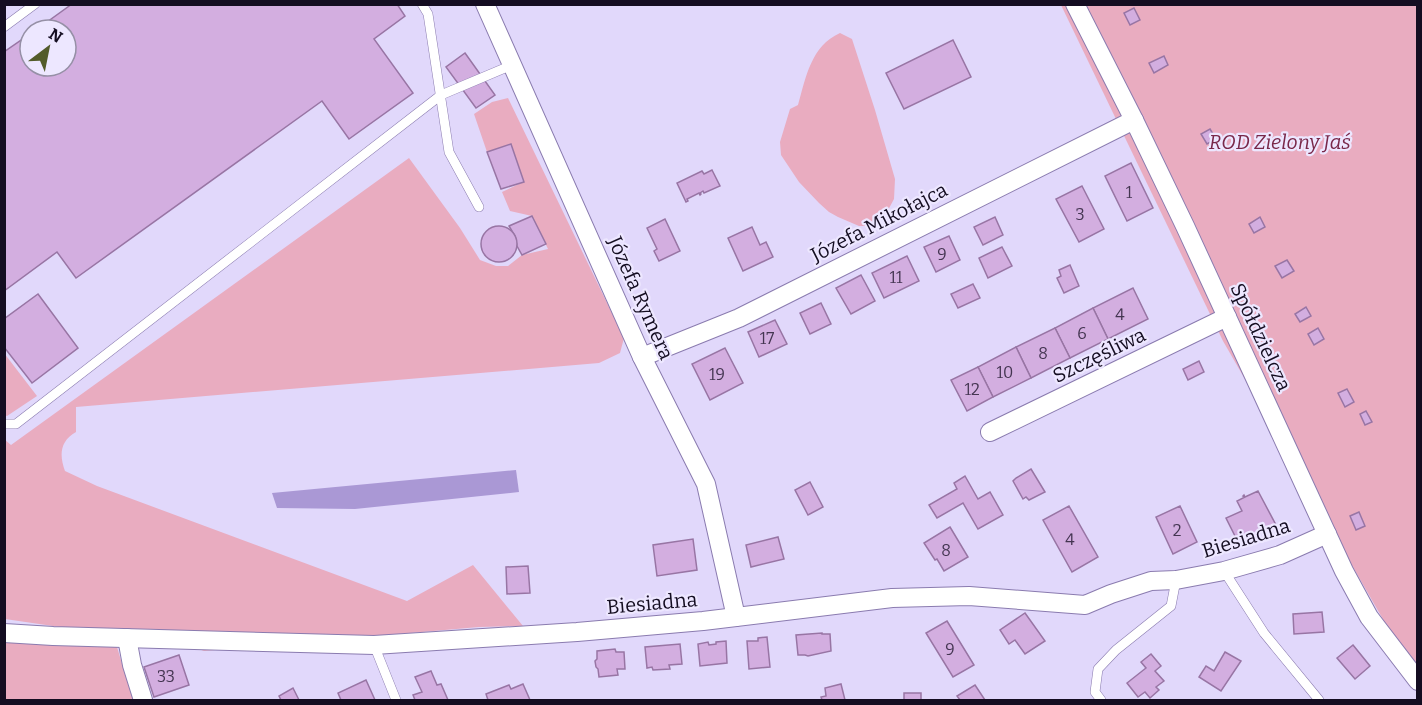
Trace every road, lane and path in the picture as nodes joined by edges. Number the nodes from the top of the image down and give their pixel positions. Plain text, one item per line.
1 (35, 4) edge
2 (422, 4) edge
3 (485, 4) edge
4 (1075, 4) edge
5 (4, 27) edge
6 (512, 65) junction
7 (441, 95) junction
8 (1134, 120) junction
9 (479, 207) dead end
10 (1227, 317) junction
11 (642, 357) junction
12 (4, 424) edge
13 (990, 432) dead end
14 (1327, 534) junction
15 (1224, 571) junction
16 (1176, 580) junction
17 (736, 617) junction
18 (4, 633) edge
19 (127, 638) junction
20 (374, 645) junction
21 (1418, 681) edge
22 (143, 700) edge
23 (396, 700) edge
24 (1101, 700) edge
25 (1319, 700) edge

1 - 5 lane
2 - 7 lane
3 - 6 street, Józefa Rymera
4 - 8 street, Spółdzielcza
6 - 7 lane
6 - 11 street, Józefa Rymera
7 - 9 lane
7 - 12 lane
8 - 10 street, Spółdzielcza
8 - 11 street, Józefa Mikołajca
10 - 13 street, Szczęśliwa
10 - 14 street, Spółdzielcza
11 - 17 street, Józefa Rymera
14 - 15 street, Biesiadna
14 - 21 street, Spółdzielcza
15 - 16 street, Biesiadna
15 - 25 lane
16 - 17 street, Biesiadna
16 - 24 lane
17 - 20 street, Biesiadna
18 - 19 street, Biesiadna
19 - 20 street, Biesiadna
19 - 22 street
20 - 23 lane

